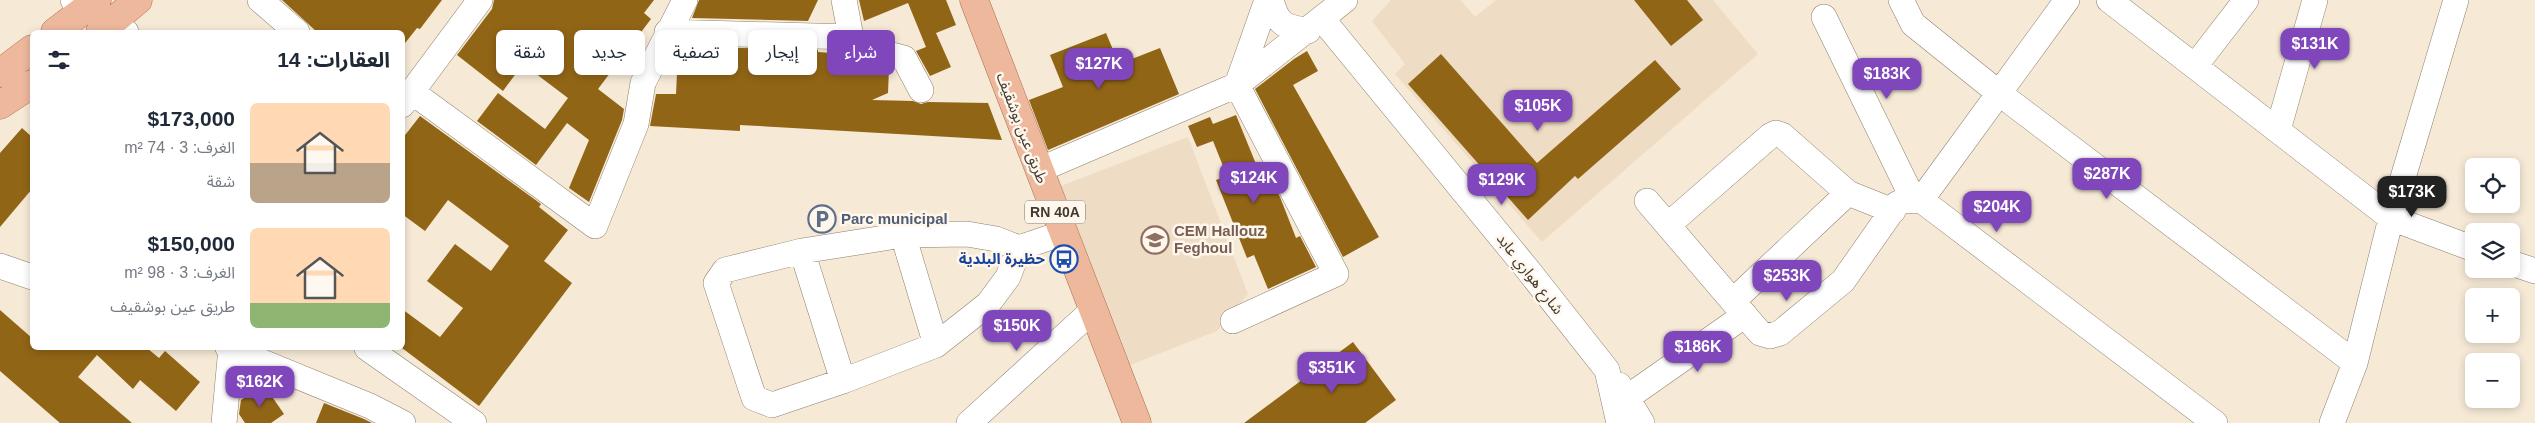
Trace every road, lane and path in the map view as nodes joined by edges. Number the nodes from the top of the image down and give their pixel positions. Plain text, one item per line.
1 (138, 0) edge
2 (260, 0) edge
3 (480, 0) edge
4 (684, 0) edge
5 (844, 0) edge
6 (974, 0) edge
7 (1266, 0) edge
8 (1271, 0) edge
9 (1345, 0) edge
10 (1901, 0) edge
11 (2067, 0) edge
12 (2109, 0) edge
13 (2246, 0) edge
14 (2315, 0) edge
15 (2456, 0) edge
16 (86, 2) edge
17 (1824, 18) dead end
18 (1315, 25) junction
19 (113, 29) edge
20 (57, 30) edge
21 (292, 30) edge
22 (668, 30) edge
23 (850, 30) edge
24 (738, 34) edge
25 (827, 36) edge
26 (30, 50) edge
27 (895, 56) edge
28 (655, 58) edge
29 (2195, 66) junction
30 (0, 72) edge
31 (30, 85) edge
32 (1237, 85) junction
33 (920, 90) dead end
34 (2000, 94) junction
35 (407, 98) edge
36 (0, 105) edge
37 (2278, 130) junction
38 (1039, 170) junction
39 (1848, 193) junction
40 (1647, 201) dead end
41 (1909, 204) junction
42 (2391, 218) junction
43 (1668, 225) junction
44 (1063, 233) junction
45 (903, 236) junction
46 (2465, 246) edge
47 (1019, 248) junction
48 (802, 251) junction
49 (0, 266) edge
50 (2520, 266) edge
51 (2535, 271) edge
52 (30, 276) edge
53 (1739, 308) junction
54 (1093, 310) junction
55 (1233, 321) dead end
56 (936, 345) junction
57 (230, 350) edge
58 (235, 350) edge
59 (370, 350) edge
60 (2355, 363) junction
61 (1607, 370) junction
62 (843, 381) junction
63 (1628, 397) junction
64 (224, 423) edge
65 (403, 423) edge
66 (474, 423) edge
67 (969, 423) edge
68 (1137, 423) edge
69 (1618, 423) edge
70 (1642, 423) edge
71 (2215, 423) edge
72 (2332, 423) edge

1 - 19 main road
2 - 21 street
3 - 35 street
4 - 22 street
5 - 23 street
6 - 38 main road, طريق عين بوشقيف / RN 40A
7 - 32 street
8 - 18 street
9 - 18 street
10 - 34 street
11 - 34 street
12 - 29 street
13 - 29 street
14 - 37 street
15 - 42 street
16 - 19 street
16 - 20 main road
17 - 41 street
18 - 32 street
18 - 61 street, شارع هواري عابد
24 - 25 street
26 - 30 main road
27 - 33 street
28 - 35 street
29 - 37 street
31 - 36 main road
32 - 38 street
32 - 55 street
34 - 41 street
34 - 60 street
37 - 42 street
38 - 44 main road, طريق عين بوشقيف / RN 40A
39 - 41 street
39 - 43 street
39 - 53 street
40 - 43 street
41 - 53 street
41 - 71 street
42 - 46 street
42 - 60 street
43 - 53 street
44 - 47 street
44 - 54 main road, طريق عين بوشقيف / RN 40A
45 - 47 street
45 - 48 street
45 - 56 street
47 - 56 street
48 - 62 street
48 - 62 street
49 - 52 street
50 - 51 street
53 - 63 street
54 - 67 street
54 - 68 main road, طريق عين بوشقيف / RN 40A
56 - 62 street
57 - 64 street
58 - 65 street
59 - 66 street
60 - 72 street
61 - 63 street
61 - 69 street, شارع هواري عابد
63 - 70 street

